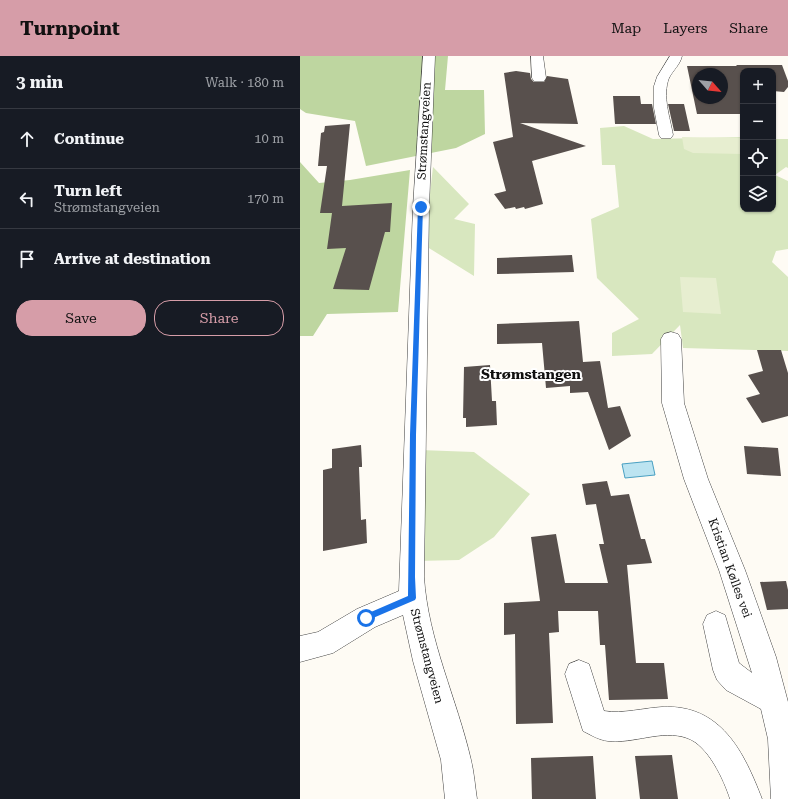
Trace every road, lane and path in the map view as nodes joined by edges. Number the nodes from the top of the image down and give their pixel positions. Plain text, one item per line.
1 (429, 56) edge
2 (537, 56) edge
3 (676, 56) edge
4 (539, 78) dead end
5 (666, 135) dead end
6 (671, 339) dead end
7 (412, 598) junction
8 (716, 624) dead end
9 (300, 648) edge
10 (579, 674) dead end
11 (773, 700) junction
12 (462, 799) edge
13 (746, 799) edge
14 (787, 799) edge

1 - 7 street, Strømstangveien
2 - 4 street
3 - 5 street
6 - 11 street, Kristian Kølles vei
7 - 9 street
7 - 12 street, Strømstangveien
8 - 11 street
10 - 13 street
11 - 14 street, Kristian Kølles vei

